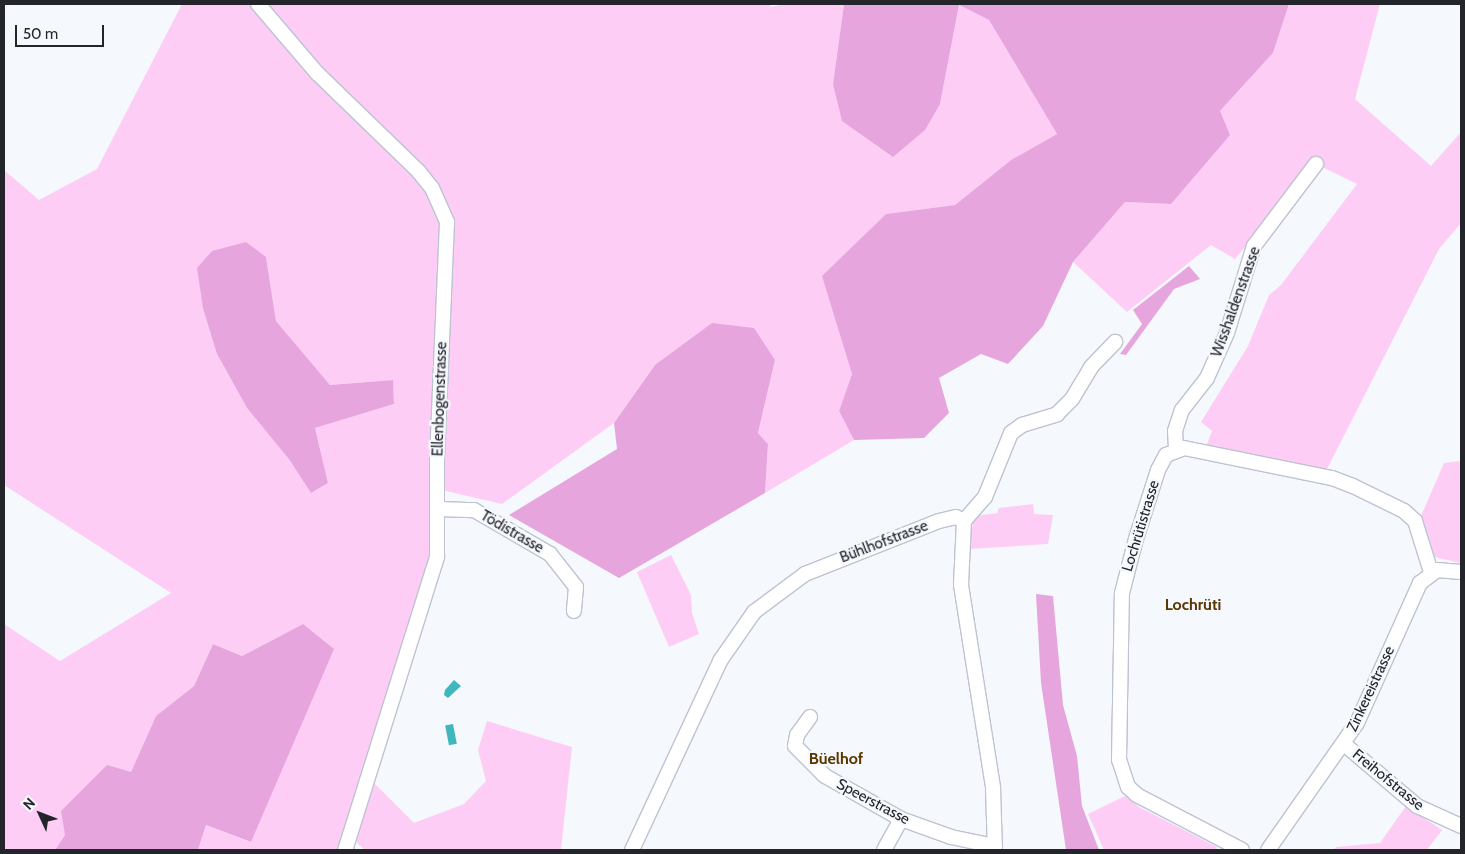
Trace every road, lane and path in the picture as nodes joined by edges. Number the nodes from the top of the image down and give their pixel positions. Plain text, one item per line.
1 (258, 4) edge
2 (269, 9) edge
3 (1316, 164) dead end
4 (1115, 342) dead end
5 (1176, 449) junction
6 (439, 509) junction
7 (964, 521) junction
8 (1431, 572) junction
9 (1461, 572) edge
10 (574, 611) dead end
11 (810, 717) dead end
12 (1344, 744) junction
13 (900, 819) junction
14 (1461, 826) edge
15 (995, 848) edge
16 (345, 850) edge
17 (632, 850) edge
18 (884, 850) edge
19 (1242, 850) edge
20 (1268, 850) edge

1 - 2 street, Ellenbogenstrasse
2 - 6 street, Ellenbogenstrasse
3 - 5 street, Wisshaldenstrasse
4 - 7 street
5 - 8 street
5 - 19 street, Lochrütistrasse
6 - 10 street, Tödistrasse
6 - 16 street, Ellenbogenstrasse
7 - 15 street
7 - 17 street, Bühlhofstrasse
8 - 9 street
8 - 12 street, Zinkereistrasse
11 - 13 street, Speerstrasse
12 - 14 street, Freihofstrasse
12 - 20 street, Zinkereistrasse
13 - 15 street, Speerstrasse
13 - 18 street

